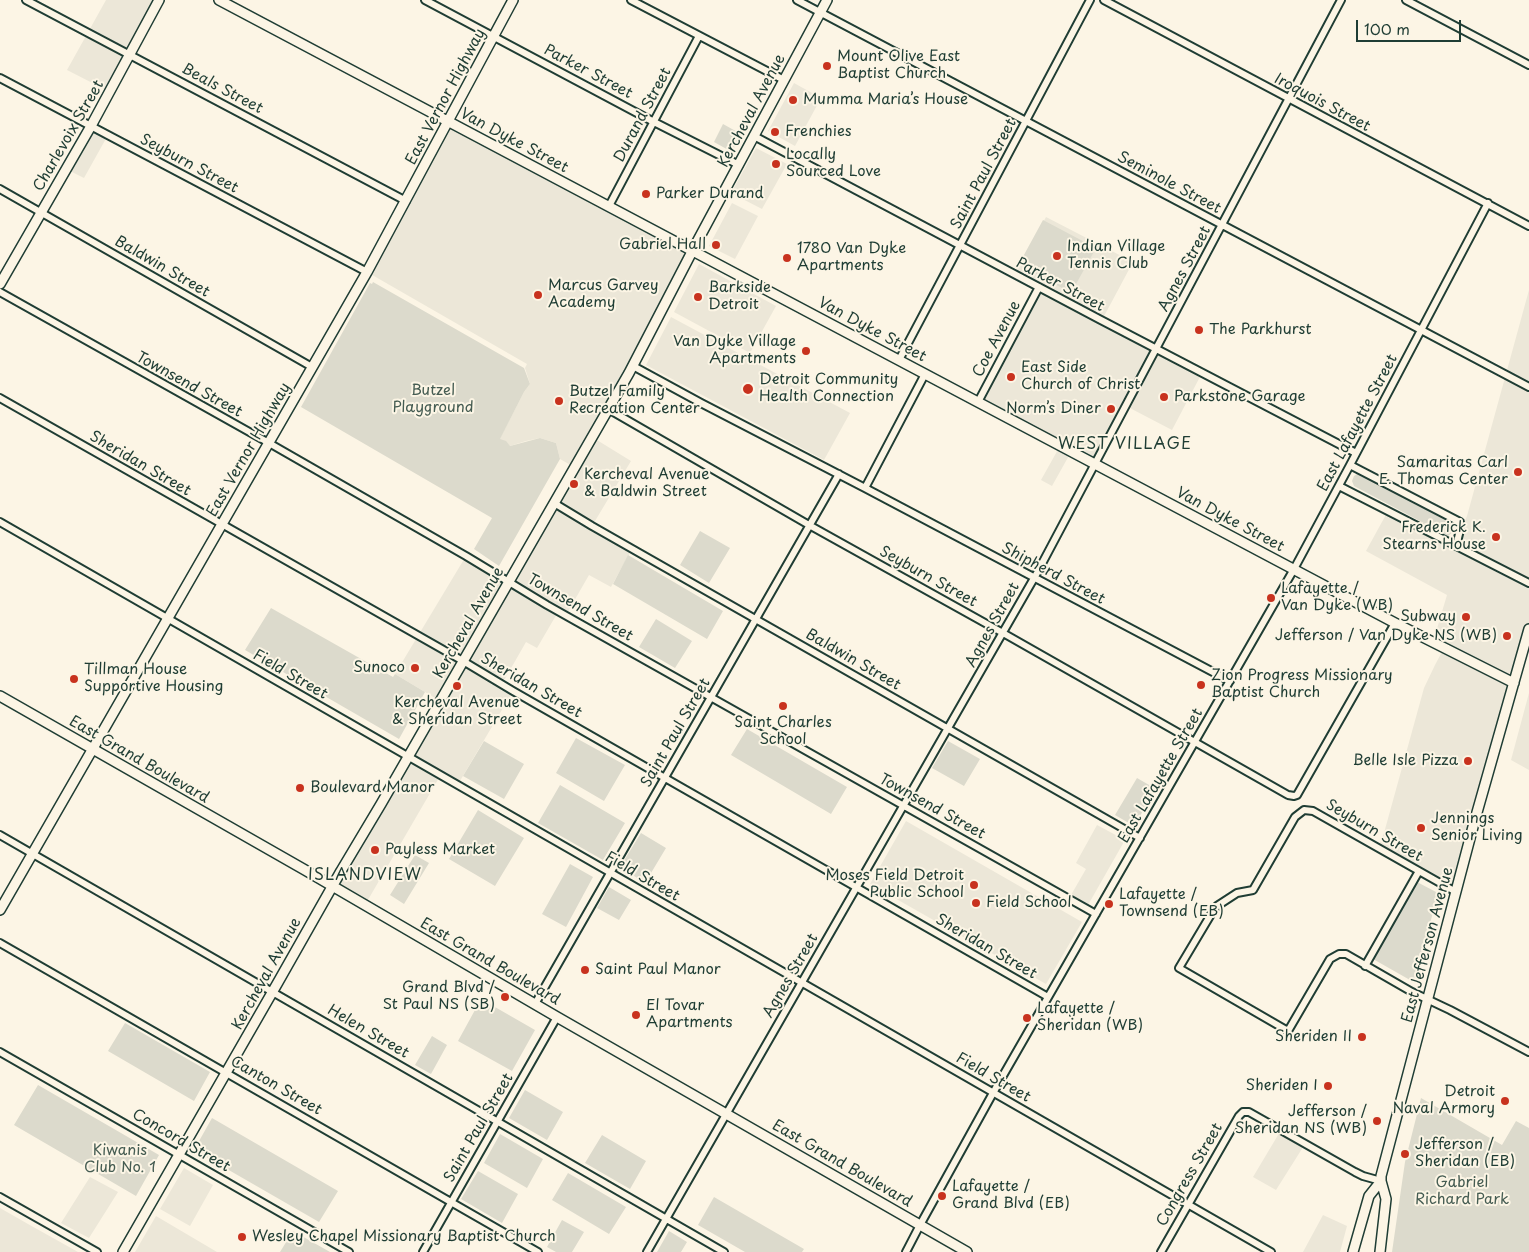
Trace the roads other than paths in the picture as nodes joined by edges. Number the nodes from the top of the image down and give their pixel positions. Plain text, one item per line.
1 (26, 0) edge
2 (159, 0) edge
3 (219, 0) edge
4 (425, 0) edge
5 (512, 0) edge
6 (631, 0) edge
7 (797, 0) edge
8 (827, 0) edge
9 (1090, 0) edge
10 (1104, 0) edge
11 (1341, 0) edge
12 (1406, 0) edge
13 (820, 12) junction
14 (494, 36) junction
15 (699, 36) junction
16 (130, 55) junction
17 (1529, 65) edge
18 (0, 78) edge
19 (784, 80) junction
20 (1288, 99) junction
21 (1026, 121) junction
22 (448, 122) junction
23 (654, 122) junction
24 (91, 126) junction
25 (754, 136) junction
26 (739, 165) junction
27 (0, 189) edge
28 (406, 201) junction
29 (1488, 203) junction
30 (609, 206) junction
31 (41, 213) junction
32 (1222, 225) junction
33 (1529, 226) edge
34 (960, 246) junction
35 (692, 250) junction
36 (367, 272) junction
37 (0, 284) edge
38 (1038, 287) junction
39 (0, 292) edge
40 (1420, 330) junction
41 (1157, 349) junction
42 (899, 360) junction
43 (633, 366) junction
44 (312, 367) junction
45 (925, 374) junction
46 (1529, 387) edge
47 (0, 398) edge
48 (978, 402) junction
49 (608, 409) junction
50 (269, 443) junction
51 (1356, 453) junction
52 (1095, 464) junction
53 (1350, 465) junction
54 (839, 474) junction
55 (1339, 486) junction
56 (865, 488) junction
57 (554, 503) junction
58 (0, 522) edge
59 (222, 525) junction
60 (810, 525) junction
61 (1456, 546) junction
62 (1294, 569) junction
63 (1034, 578) junction
64 (509, 582) junction
65 (1529, 583) edge
66 (167, 619) junction
67 (755, 619) junction
68 (1395, 623) junction
69 (1529, 629) edge
70 (1003, 633) junction
71 (463, 661) junction
72 (1230, 682) junction
73 (1514, 683) junction
74 (0, 696) edge
75 (711, 697) junction
76 (948, 729) junction
77 (1195, 743) junction
78 (92, 749) junction
79 (408, 757) junction
80 (665, 778) junction
81 (904, 806) junction
82 (0, 835) edge
83 (1140, 838) junction
84 (32, 854) junction
85 (1419, 871) junction
86 (610, 873) junction
87 (332, 886) junction
88 (857, 888) junction
89 (1456, 892) junction
90 (0, 910) edge
91 (1096, 914) junction
92 (0, 943) edge
93 (1365, 966) junction
94 (802, 983) junction
95 (273, 992) junction
96 (1048, 997) junction
97 (1428, 1001) junction
98 (535, 1004) junction
99 (557, 1017) junction
100 (0, 1052) edge
101 (1529, 1052) edge
102 (227, 1072) junction
103 (993, 1093) junction
104 (727, 1113) junction
105 (497, 1122) junction
106 (180, 1154) junction
107 (1381, 1181) junction
108 (0, 1197) edge
109 (451, 1202) junction
110 (1188, 1204) junction
111 (666, 1219) junction
112 (920, 1225) junction
113 (97, 1252) edge
114 (123, 1252) edge
115 (349, 1252) edge
116 (422, 1252) edge
117 (538, 1252) edge
118 (647, 1252) edge
119 (724, 1252) edge
120 (906, 1252) edge
121 (967, 1252) edge
122 (1160, 1252) edge
123 (1271, 1252) edge
124 (1354, 1252) edge
125 (1380, 1252) edge

1 - 16 street, Beals Street
2 - 16 main road, Charlevoix Street
3 - 22 main road, Van Dyke Street
4 - 14 street, Parker Street
5 - 14 main road, East Vernor Highway
6 - 15 street
7 - 13 street, Seminole Street
8 - 13 main road, Kercheval Avenue
9 - 21 street, Saint Paul Street
10 - 20 street, Iroquois Street
11 - 20 street, Agnes Street
12 - 17 street
13 - 19 main road, Kercheval Avenue
13 - 21 street, Seminole Street
14 - 22 main road, East Vernor Highway
14 - 23 street, Parker Street
15 - 19 street
15 - 23 street, Durand Street
16 - 24 main road, Charlevoix Street
16 - 28 street, Beals Street
18 - 24 street, Seyburn Street
19 - 25 main road, Kercheval Avenue
20 - 29 street, Iroquois Street
20 - 32 street, Agnes Street
21 - 32 street, Seminole Street
21 - 34 street, Saint Paul Street
22 - 28 main road, East Vernor Highway
22 - 30 main road, Van Dyke Street
23 - 26 street, Parker Street
23 - 30 street, Durand Street
24 - 31 main road, Charlevoix Street
24 - 36 street, Seyburn Street
25 - 26 main road, Kercheval Avenue
25 - 34 street, Parker Street
26 - 35 main road, Kercheval Avenue
27 - 31 street, Baldwin Street
28 - 36 main road, East Vernor Highway
29 - 33 street, Iroquois Street
29 - 40 street, East Lafayette Street
30 - 35 main road, Van Dyke Street
31 - 37 main road, Charlevoix Street
31 - 44 street, Baldwin Street
32 - 40 street, Seminole Street
32 - 41 street, Agnes Street
34 - 38 street, Parker Street
34 - 42 street, Saint Paul Street
35 - 42 main road, Van Dyke Street
35 - 43 main road, Kercheval Avenue
36 - 44 main road, East Vernor Highway
38 - 41 street, Parker Street
38 - 48 street, Coe Avenue
39 - 50 street, Townsend Street
40 - 46 street, Seminole Street
40 - 51 street, East Lafayette Street
41 - 51 street, Parker Street
41 - 52 street, Agnes Street
42 - 45 main road, Van Dyke Street
43 - 49 main road, Kercheval Avenue
43 - 54 street
44 - 50 main road, East Vernor Highway
45 - 48 main road, Van Dyke Street
45 - 56 street
47 - 59 street, Sheridan Street
48 - 52 main road, Van Dyke Street
49 - 57 main road, Kercheval Avenue
49 - 60 street, Seyburn Street
50 - 59 main road, East Vernor Highway
50 - 64 street, Townsend Street
51 - 53 street, East Lafayette Street
52 - 62 main road, Van Dyke Street
52 - 63 street, Agnes Street
53 - 55 street, East Lafayette Street
53 - 61 street
54 - 56 street, Shipherd Street
54 - 60 street, Saint Paul Street
55 - 61 street
55 - 62 street, East Lafayette Street
56 - 63 street, Shipherd Street
57 - 64 main road, Kercheval Avenue
57 - 67 street, Baldwin Street
58 - 66 street, Field Street
59 - 66 main road, East Vernor Highway
59 - 71 street, Sheridan Street
60 - 67 street, Saint Paul Street
60 - 70 street, Seyburn Street
61 - 65 street
62 - 68 main road, Van Dyke Street
62 - 72 street, East Lafayette Street
63 - 70 street, Agnes Street
63 - 72 street, Shipherd Street
64 - 71 main road, Kercheval Avenue
64 - 75 street, Townsend Street
66 - 78 main road, East Vernor Highway
66 - 79 street, Field Street
67 - 75 street, Saint Paul Street
67 - 76 street, Baldwin Street
68 - 73 main road, Van Dyke Street
68 - 77 street, Seyburn Street
69 - 73 main road, East Jefferson Avenue
70 - 76 street, Agnes Street
70 - 77 street, Seyburn Street
71 - 79 main road, Kercheval Avenue
71 - 80 street, Sheridan Street
72 - 77 street, East Lafayette Street
73 - 89 main road, East Jefferson Avenue
74 - 78 main road, East Grand Boulevard
75 - 80 street, Saint Paul Street
75 - 81 street, Townsend Street
76 - 81 street, Agnes Street
76 - 83 street, Baldwin Street
77 - 83 street, East Lafayette Street
78 - 84 main road, East Vernor Highway
78 - 87 main road, East Grand Boulevard
79 - 86 street, Field Street
79 - 87 main road, Kercheval Avenue
80 - 86 street, Saint Paul Street
80 - 88 street, Sheridan Street
81 - 88 street, Agnes Street
81 - 91 street, Townsend Street
82 - 84 street, Helen Street
83 - 91 street, East Lafayette Street
84 - 90 main road, East Vernor Highway
84 - 95 street, Helen Street
85 - 89 street, Seyburn Street
85 - 93 street
85 - 93 street, Seyburn Street
86 - 94 street, Field Street
86 - 98 street, Saint Paul Street
87 - 95 main road, Kercheval Avenue
87 - 98 main road, East Grand Boulevard
88 - 94 street, Agnes Street
88 - 96 street, Sheridan Street
89 - 97 main road, East Jefferson Avenue
91 - 96 street, East Lafayette Street
92 - 102 street, Canton Street
93 - 97 street
94 - 103 street, Field Street
94 - 104 street, Agnes Street
95 - 102 main road, Kercheval Avenue
95 - 105 street, Helen Street
96 - 103 street, East Lafayette Street
97 - 101 street
97 - 107 main road, East Jefferson Avenue
98 - 99 main road, East Grand Boulevard
99 - 104 main road, East Grand Boulevard
99 - 105 street, Saint Paul Street
100 - 106 street, Concord Street
102 - 106 main road, Kercheval Avenue
102 - 109 street, Canton Street
103 - 110 street, Field Street
103 - 112 street, East Lafayette Street
104 - 111 street, Agnes Street
104 - 112 main road, East Grand Boulevard
105 - 109 street, Saint Paul Street
105 - 111 street, Helen Street
106 - 114 main road, Kercheval Avenue
106 - 115 street, Concord Street
107 - 110 street, Congress Street
107 - 124 main road, East Jefferson Avenue
107 - 125 main road, East Jefferson Avenue
108 - 113 street
109 - 116 street, Saint Paul Street
109 - 117 street, Canton Street
110 - 122 street, Congress Street
110 - 123 street, Field Street
111 - 118 street, Agnes Street
111 - 119 street, Helen Street
112 - 120 street, East Lafayette Street
112 - 121 main road, East Grand Boulevard

